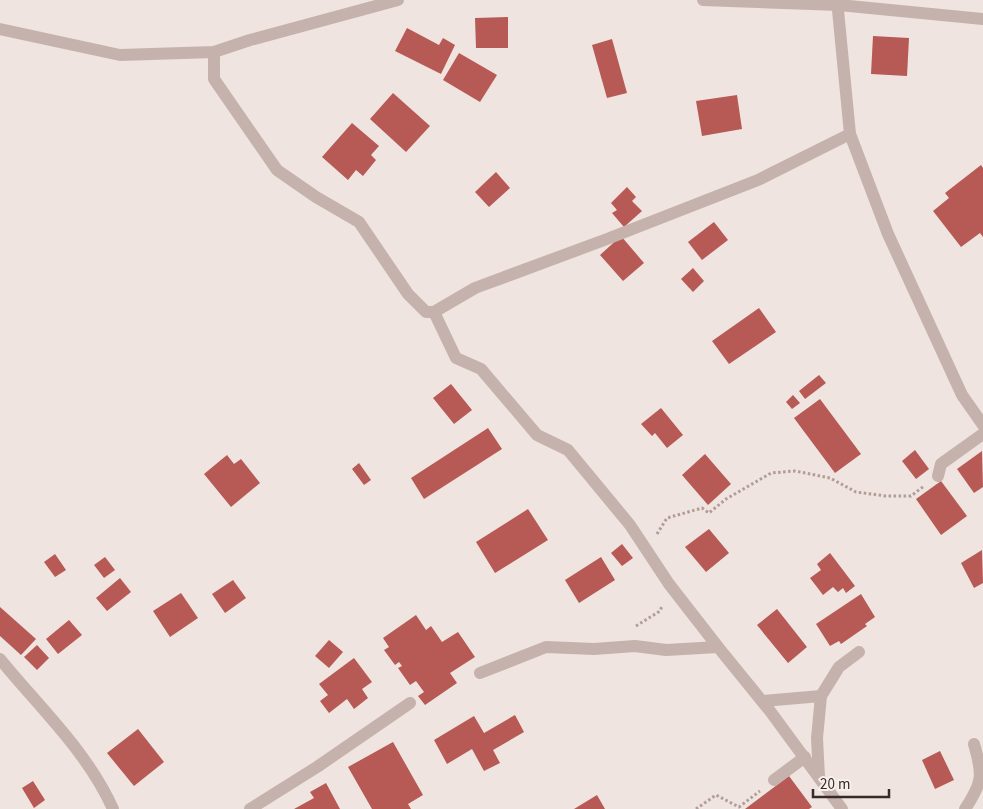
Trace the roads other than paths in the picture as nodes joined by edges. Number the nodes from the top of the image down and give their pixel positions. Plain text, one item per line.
1 (398, 0) edge
2 (703, 0) edge
3 (838, 2) edge
4 (983, 19) edge
5 (0, 29) edge
6 (214, 52) junction
7 (850, 134) junction
8 (434, 312) junction
9 (983, 425) edge
10 (983, 434) edge
11 (938, 476) road end
12 (718, 646) junction
13 (859, 652) dead end
14 (0, 659) edge
15 (480, 673) dead end
16 (821, 696) junction
17 (762, 701) junction
18 (410, 703) dead end
19 (974, 744) dead end
20 (805, 757) junction
21 (819, 777) junction
22 (774, 780) road end
23 (113, 809) edge
24 (250, 809) edge
25 (842, 809) edge
26 (965, 809) edge

1 - 6 street
2 - 3 street
3 - 4 street
3 - 7 street
5 - 6 street
6 - 8 street
7 - 8 street
7 - 9 street
8 - 12 street
10 - 11 street
12 - 15 street
12 - 17 street
13 - 16 street
14 - 23 street
16 - 17 street
16 - 21 street
17 - 20 street
18 - 24 street
19 - 26 street
20 - 21 street
20 - 22 street
21 - 25 street

